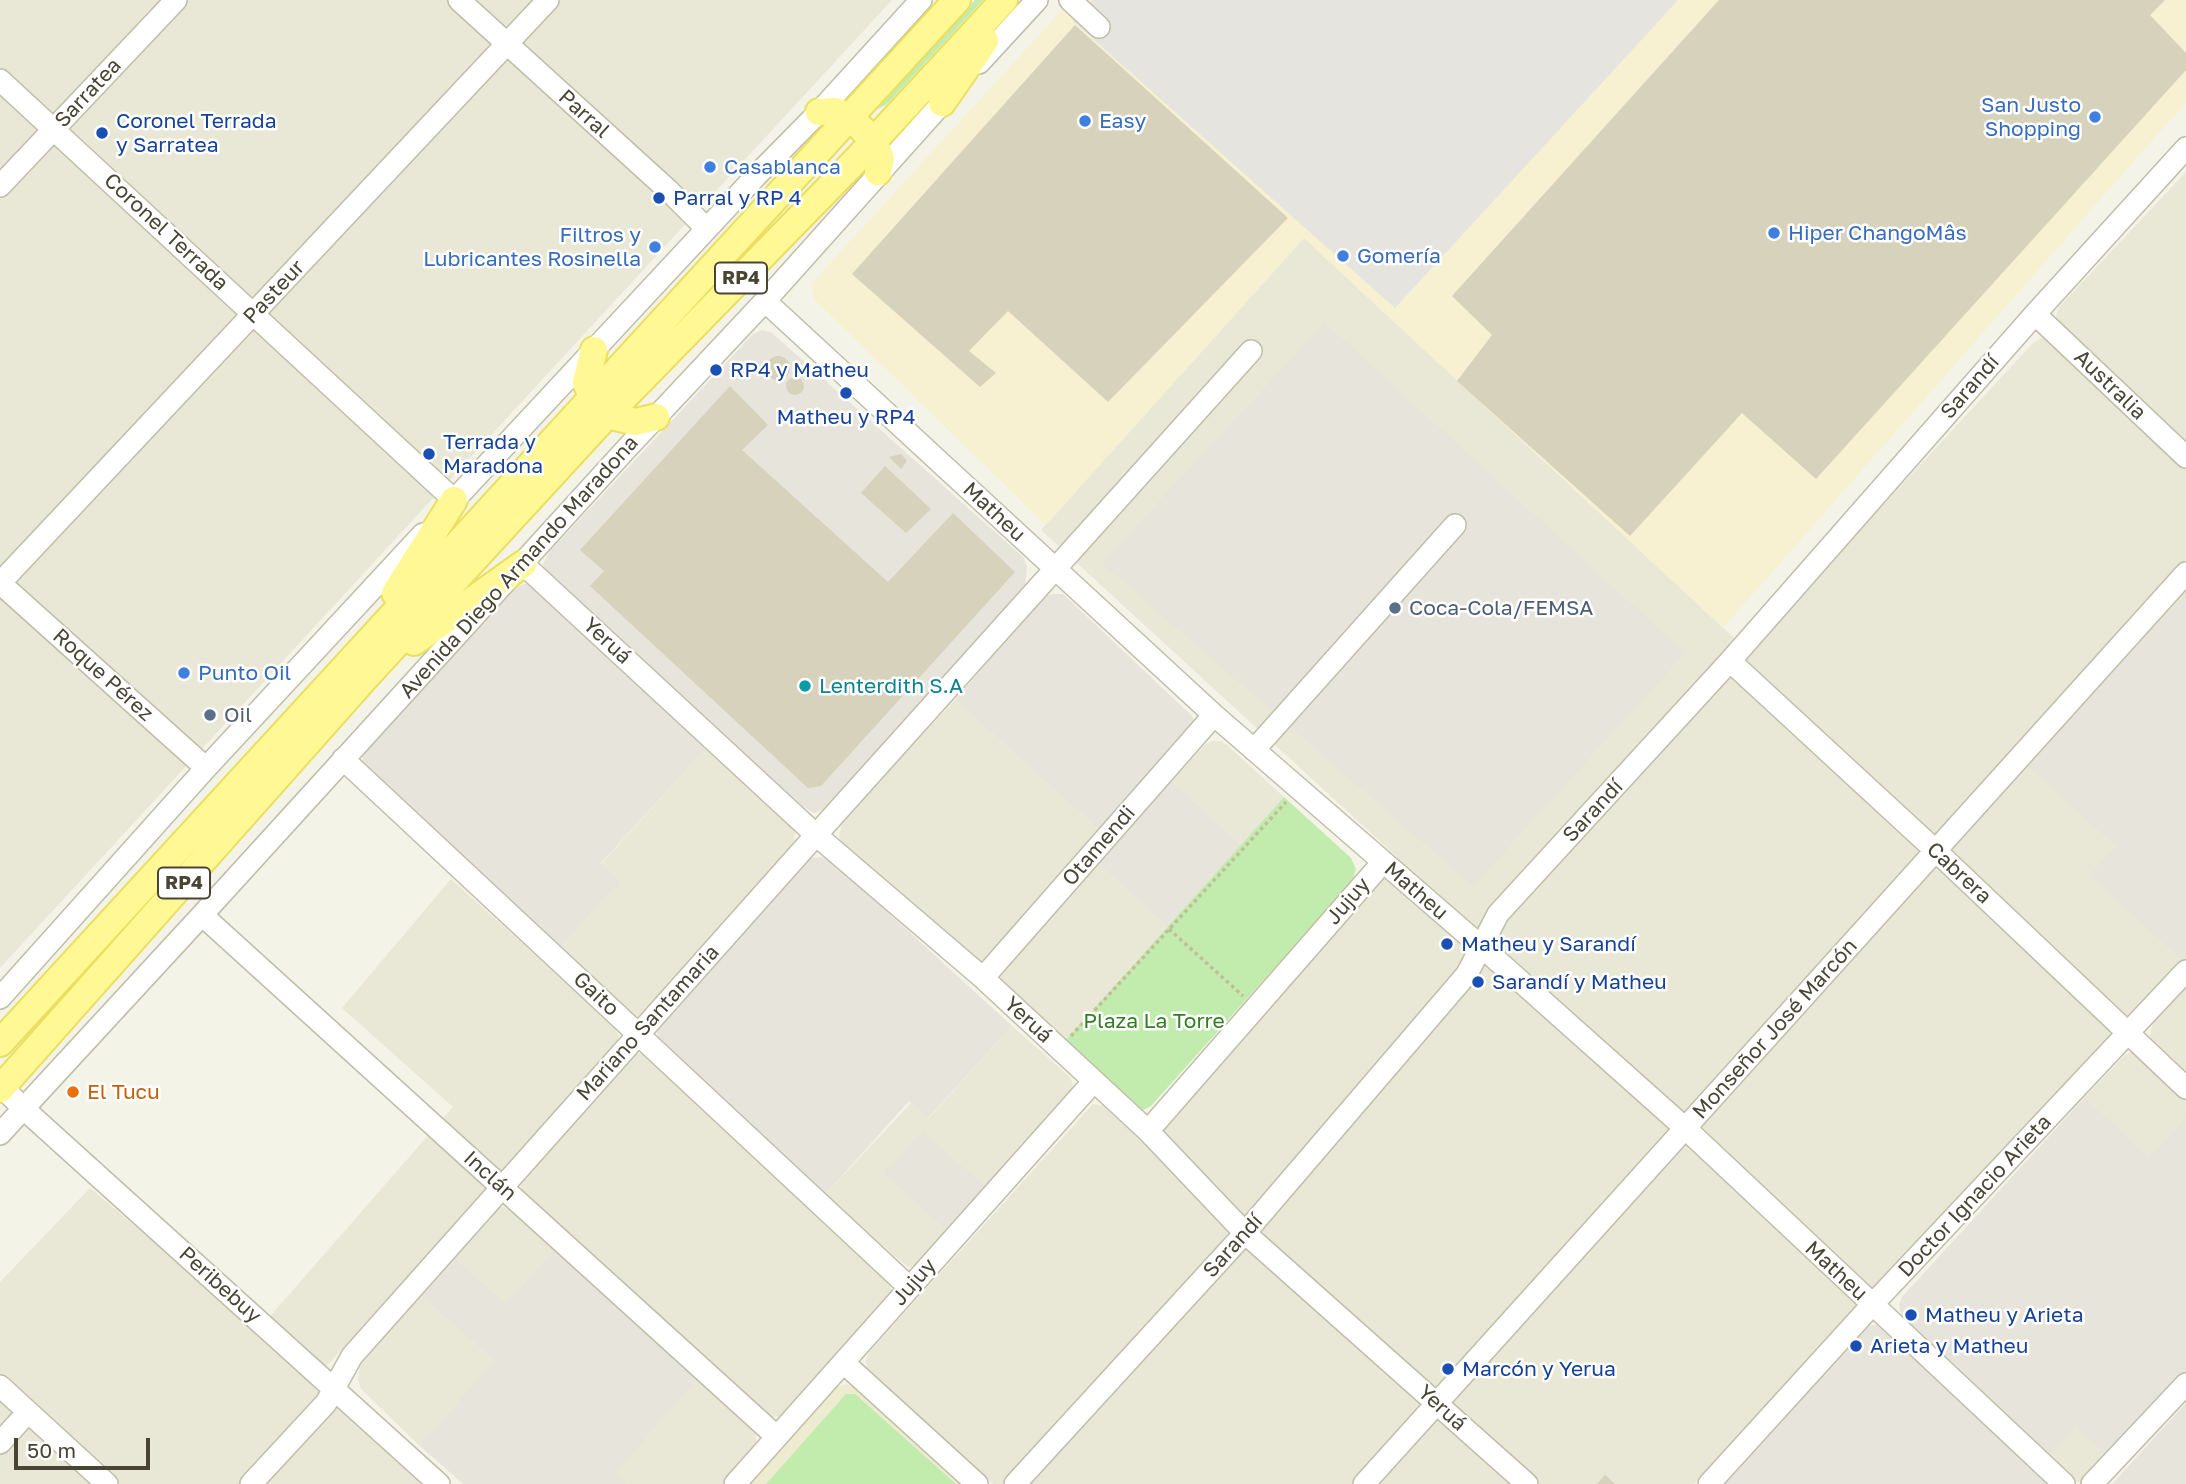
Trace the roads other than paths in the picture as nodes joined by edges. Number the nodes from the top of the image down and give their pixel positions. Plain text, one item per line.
1 (176, 0) edge
2 (459, 0) edge
3 (548, 0) edge
4 (920, 0) edge
5 (957, 0) edge
6 (1004, 0) edge
7 (1012, 0) edge
8 (1037, 0) edge
9 (1070, 0) edge
10 (1099, 27) dead end
11 (507, 44) junction
12 (0, 80) edge
13 (942, 103) junction
14 (819, 112) junction
15 (850, 117) junction
16 (54, 130) junction
17 (874, 141) junction
18 (2186, 148) edge
19 (878, 172) junction
20 (0, 186) edge
21 (707, 229) junction
22 (765, 301) junction
23 (254, 313) junction
24 (2035, 314) junction
25 (594, 350) junction
26 (1251, 351) dead end
27 (600, 407) junction
28 (656, 418) junction
29 (2186, 457) edge
30 (454, 500) junction
31 (1455, 525) dead end
32 (523, 564) junction
33 (1055, 568) junction
34 (2186, 573) edge
35 (0, 583) edge
36 (361, 647) junction
37 (1730, 661) junction
38 (365, 678) junction
39 (1214, 715) junction
40 (1254, 750) junction
41 (343, 759) junction
42 (206, 768) junction
43 (816, 835) junction
44 (1936, 852) junction
45 (1383, 862) junction
46 (202, 915) junction
47 (1481, 947) junction
48 (2186, 971) edge
49 (983, 978) junction
50 (0, 998) edge
51 (639, 1034) junction
52 (2128, 1034) junction
53 (0, 1043) edge
54 (1094, 1081) junction
55 (1, 1087) edge
56 (2186, 1088) edge
57 (24, 1109) junction
58 (1685, 1128) junction
59 (1148, 1131) junction
60 (0, 1133) edge
61 (502, 1187) junction
62 (1245, 1233) junction
63 (909, 1287) junction
64 (1872, 1305) junction
65 (844, 1363) junction
66 (2186, 1384) edge
67 (0, 1386) edge
68 (336, 1389) junction
69 (1437, 1403) junction
70 (28, 1412) junction
71 (777, 1437) junction
72 (0, 1443) edge
73 (107, 1484) edge
74 (251, 1484) edge
75 (439, 1484) edge
76 (735, 1484) edge
77 (976, 1484) edge
78 (1015, 1484) edge
79 (1364, 1484) edge
80 (1527, 1484) edge
81 (1709, 1484) edge
82 (2064, 1484) edge
83 (2092, 1484) edge

1 - 16 street, Sarratea
2 - 11 street, Parral
3 - 11 street, Pasteur
4 - 14 street
5 - 15 main road, Avenida Diego Armando Maradona / RP4
6 - 17 main road, Avenida Diego Armando Maradona / RP4
7 - 13 main road
8 - 13 street, Avenida Diego Armando Maradona
9 - 10 street
11 - 21 street, Parral
11 - 23 street, Pasteur
12 - 16 street, Coronel Terrada
13 - 19 street, Avenida Diego Armando Maradona
14 - 15 main road
14 - 21 street
15 - 17 main road
15 - 27 main road, Avenida Diego Armando Maradona / RP4
16 - 20 street, Sarratea
16 - 23 street, Coronel Terrada
17 - 19 main road
17 - 27 main road, Avenida Diego Armando Maradona / RP4
18 - 24 street, Sarandí
19 - 22 street, Avenida Diego Armando Maradona
21 - 25 street
22 - 28 street, Avenida Diego Armando Maradona
22 - 33 street, Matheu
23 - 30 street, Coronel Terrada
23 - 35 street, Pasteur
24 - 29 street, Australia
24 - 37 street, Sarandí
25 - 27 main road
25 - 30 street
26 - 33 street, Mariano Santamaria
27 - 28 main road
27 - 36 main road, Avenida Diego Armando Maradona / RP4
27 - 38 main road, Avenida Diego Armando Maradona / RP4
28 - 32 street, Avenida Diego Armando Maradona
30 - 36 main road
30 - 42 street
31 - 40 street
32 - 38 main road
32 - 41 street, Avenida Diego Armando Maradona
32 - 43 street, Yeruá
33 - 39 street, Matheu
33 - 43 street, Mariano Santamaria
34 - 44 street, Monseñor José Marcón
35 - 42 street, Roque Pérez
36 - 53 main road, Avenida Diego Armando Maradona / RP4
37 - 44 street, Cabrera
37 - 47 street, Sarandí
38 - 55 main road, Avenida Diego Armando Maradona / RP4
39 - 40 street, Matheu
39 - 49 street, Otamendi
40 - 45 street, Matheu
41 - 46 street, Avenida Diego Armando Maradona
41 - 51 street, Gaito
42 - 50 street
43 - 49 street, Yeruá
43 - 51 street, Mariano Santamaria
44 - 52 street, Cabrera
44 - 58 street, Monseñor José Marcón
45 - 47 street, Matheu
45 - 59 street, Jujuy
46 - 57 street, Avenida Diego Armando Maradona
46 - 61 street, Inclán
47 - 58 street, Matheu
47 - 62 street, Sarandí
48 - 52 street, Doctor Ignacio Arieta
49 - 54 street, Yeruá
51 - 61 street, Mariano Santamaria
51 - 63 street, Gaito
52 - 56 street, Cabrera
52 - 64 street, Doctor Ignacio Arieta
54 - 59 street, Yeruá
54 - 63 street, Jujuy
55 - 57 street, Peribebuy
57 - 60 street, Avenida Diego Armando Maradona
57 - 68 street, Peribebuy
58 - 64 street, Matheu
58 - 69 street, Monseñor José Marcón
59 - 62 street, Yeruá
61 - 68 street, Mariano Santamaria
61 - 71 street, Inclán
62 - 69 street, Yeruá
62 - 78 street, Sarandí
63 - 65 street, Jujuy
64 - 81 street, Doctor Ignacio Arieta
64 - 82 street, Matheu
65 - 71 street, Jujuy
65 - 77 street
66 - 83 street
67 - 70 street
68 - 74 street, Mariano Santamaria
68 - 75 street, Peribebuy
69 - 79 street, Monseñor José Marcón
69 - 80 street, Yeruá
70 - 72 street
70 - 73 street
71 - 76 street, Jujuy

